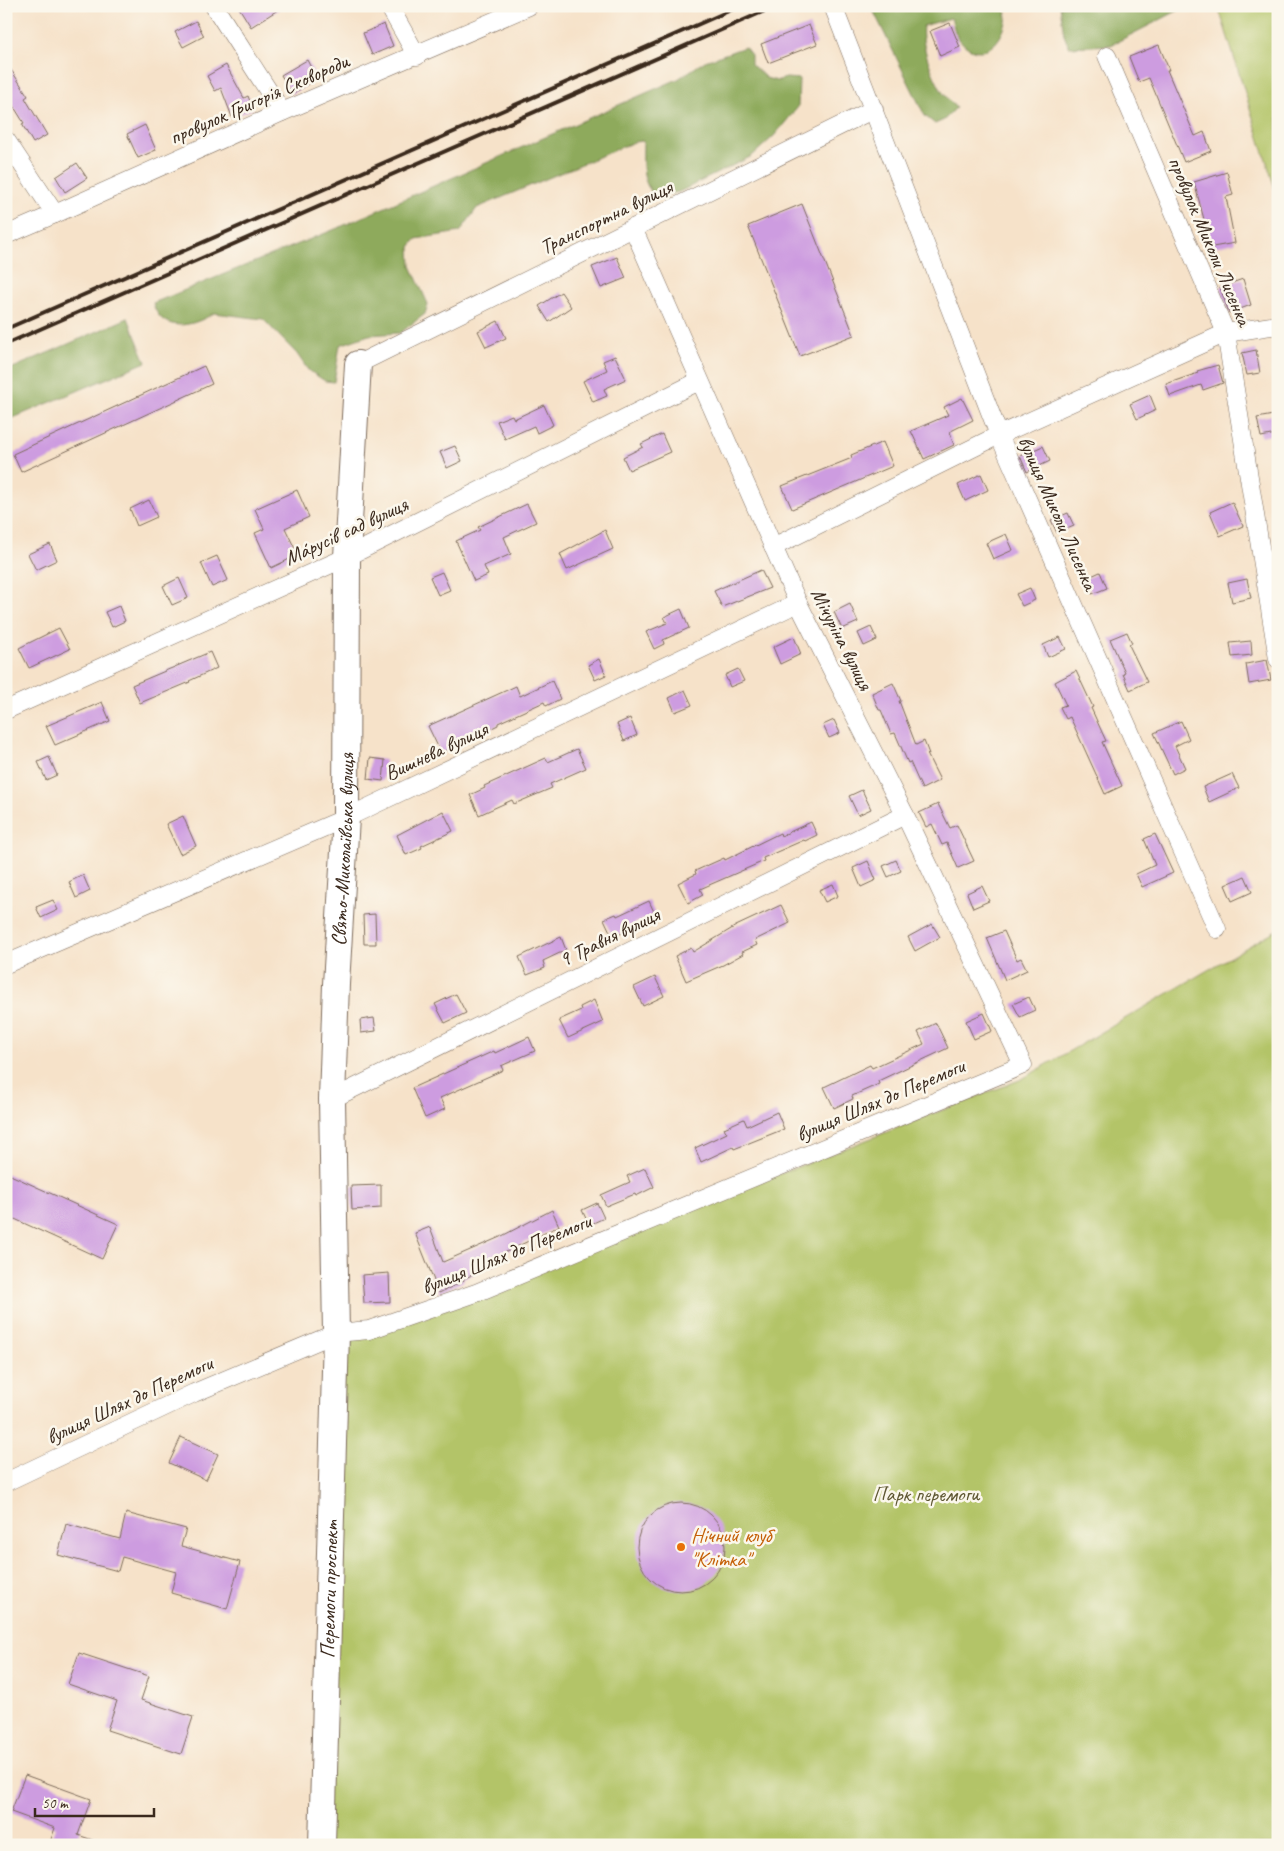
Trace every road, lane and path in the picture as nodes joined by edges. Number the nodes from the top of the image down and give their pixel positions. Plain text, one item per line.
1 (214, 6) edge
2 (389, 6) edge
3 (529, 6) edge
4 (834, 6) edge
5 (417, 56) junction
6 (1107, 56) dead end
7 (874, 109) junction
8 (282, 112) junction
9 (6, 140) edge
10 (56, 214) junction
11 (634, 228) junction
12 (6, 235) edge
13 (1278, 325) edge
14 (1226, 333) junction
15 (358, 364) joint
16 (699, 381) junction
17 (999, 435) junction
18 (773, 548) junction
19 (347, 557) junction
20 (798, 603) junction
21 (1278, 659) edge
22 (6, 710) edge
23 (905, 815) junction
24 (346, 818) junction
25 (1218, 929) dead end
26 (6, 964) edge
27 (1023, 1064) joint
28 (332, 1099) junction
29 (336, 1333) junction
30 (6, 1482) edge
31 (322, 1845) edge

1 - 8 street
2 - 5 street
3 - 5 street, провулок Григорія Сковороди
4 - 7 street, вулиця Миколи Лисенка
5 - 8 street, провулок Григорія Сковороди
6 - 14 street, провулок Миколи Лисенка
7 - 11 street, Транспортна вулиця
7 - 17 street, вулиця Миколи Лисенка
8 - 10 street, провулок Григорія Сковороди
9 - 10 street
10 - 12 street, провулок Григорія Сковороди
11 - 15 street, Транспортна вулиця
11 - 16 street, Мічуріна вулиця
13 - 14 street
14 - 17 street
14 - 21 street, провулок Миколи Лисенка
15 - 19 street, Свято-Миколаївська вулиця
16 - 18 street, Мічуріна вулиця
16 - 19 street, Мáрусів сад вулиця
17 - 18 street
17 - 25 street, вулиця Миколи Лисенка
18 - 20 street, Мічуріна вулиця
19 - 22 street, Мáрусів сад вулиця
19 - 24 street, Свято-Миколаївська вулиця
20 - 23 street, Мічуріна вулиця
20 - 24 street, Вишнева вулиця
23 - 27 street, Мічуріна вулиця
23 - 28 street, 9 Травня вулиця
24 - 26 street, Вишнева вулиця
24 - 28 street, Свято-Миколаївська вулиця
27 - 29 street, вулиця Шлях до Перемоги
28 - 29 street, Свято-Миколаївська вулиця
29 - 30 street, вулиця Шлях до Перемоги
29 - 31 street, Перемоги проспект

